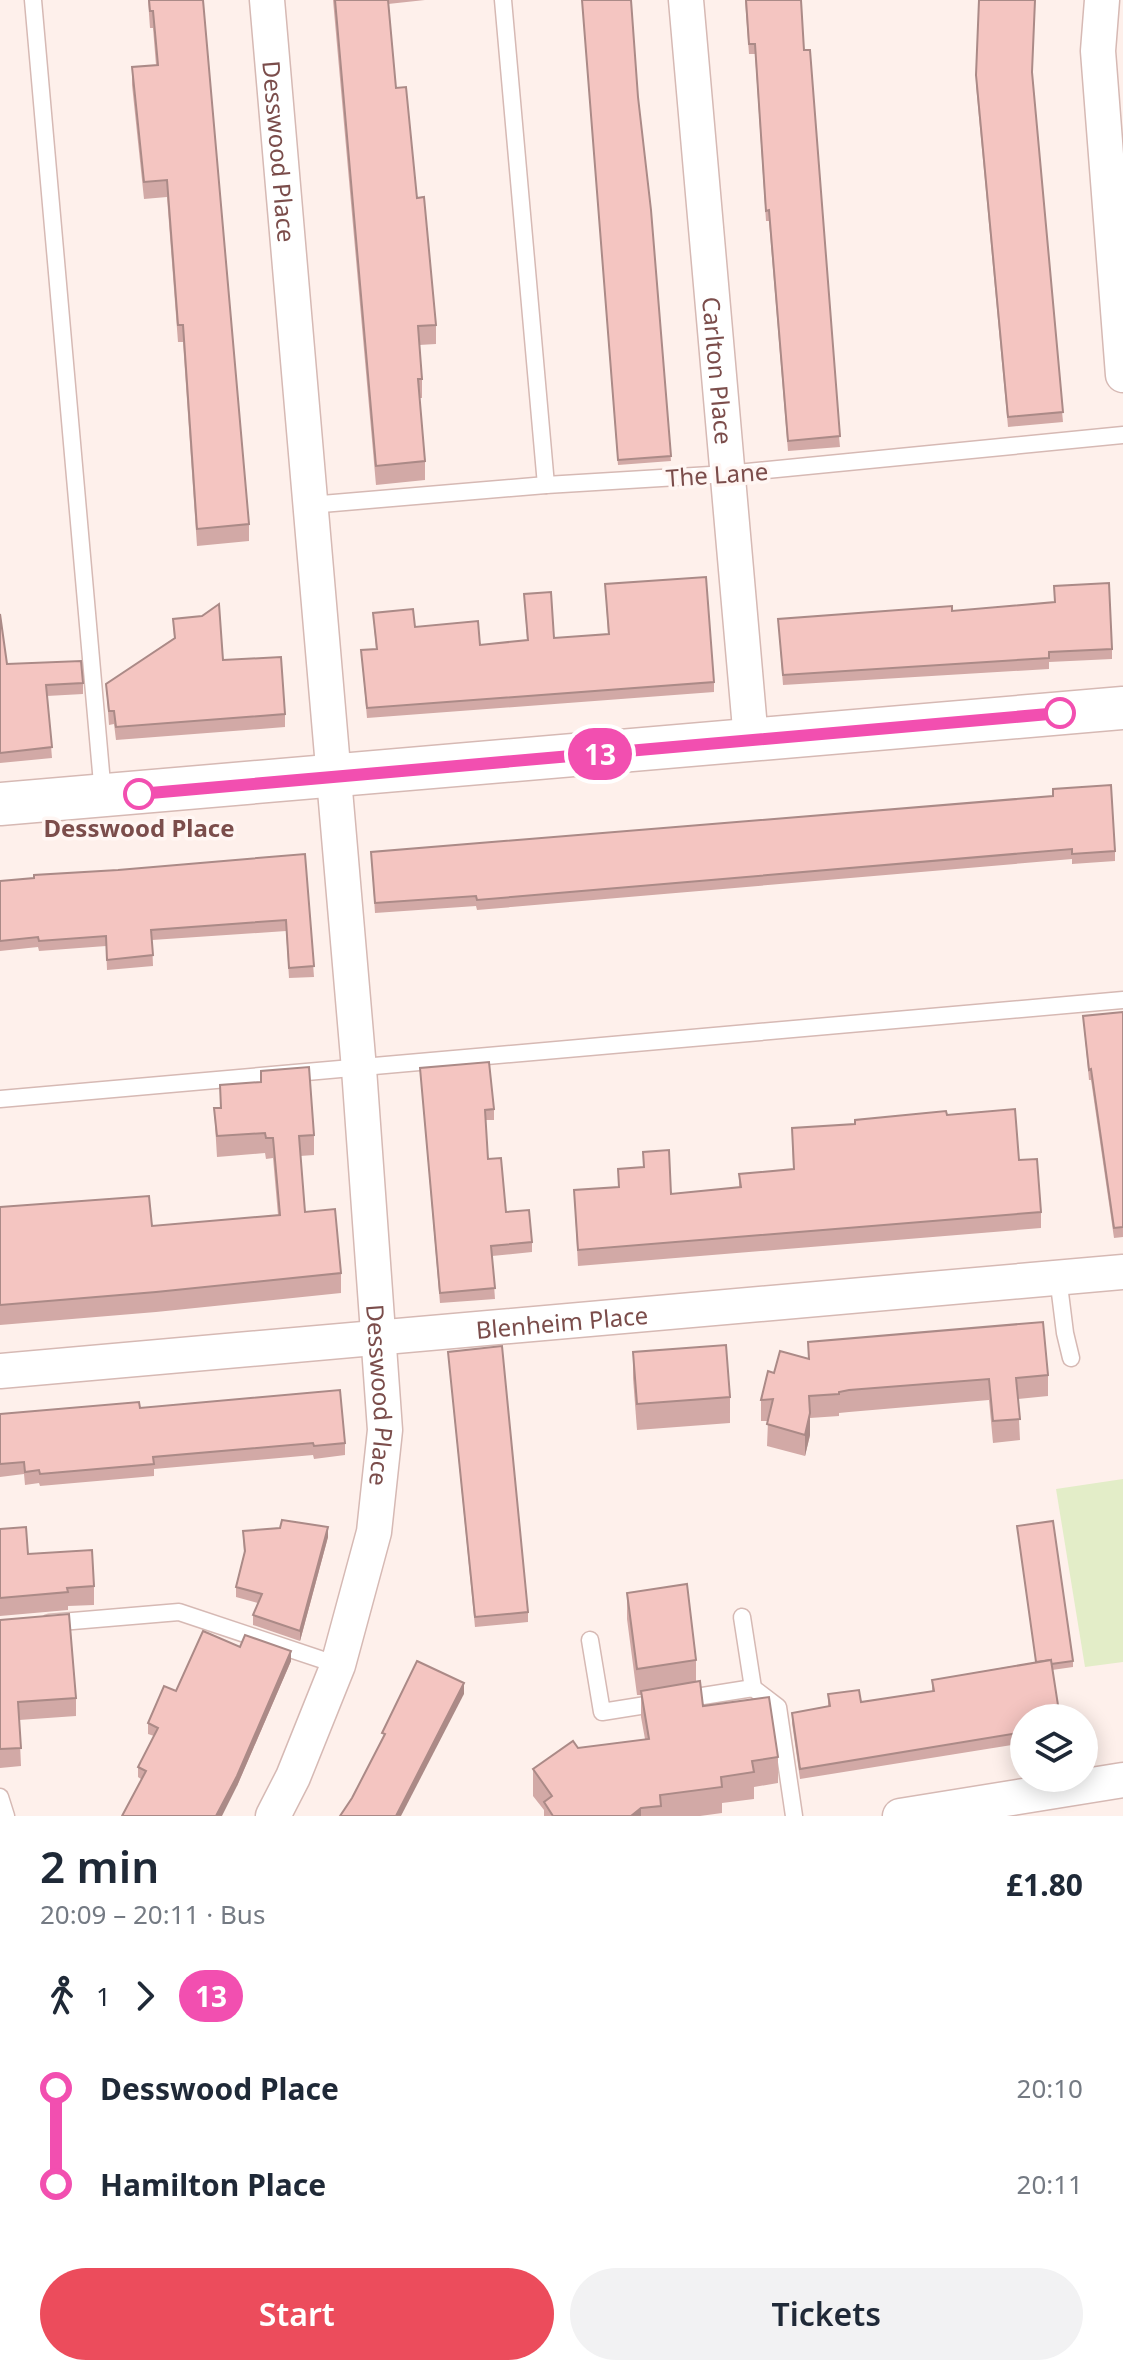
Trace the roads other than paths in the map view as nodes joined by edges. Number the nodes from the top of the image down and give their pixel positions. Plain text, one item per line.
1 (33, 0) edge
2 (267, 0) edge
3 (503, 0) edge
4 (686, 0) edge
5 (1102, 0) edge
6 (1123, 375) edge
7 (1123, 435) edge
8 (727, 474) junction
9 (546, 485) junction
10 (310, 505) junction
11 (1123, 708) edge
12 (751, 740) junction
13 (332, 777) junction
14 (103, 797) junction
15 (0, 804) edge
16 (1123, 1000) edge
17 (359, 1069) junction
18 (0, 1099) edge
19 (1123, 1272) edge
20 (1058, 1277) junction
21 (378, 1338) junction
22 (1071, 1358) dead end
23 (0, 1371) edge
24 (742, 1617) dead end
25 (30, 1624) edge
26 (590, 1640) dead end
27 (338, 1665) junction
28 (753, 1688) junction
29 (1123, 1780) edge
30 (0, 1797) edge
31 (6, 1816) edge
32 (273, 1816) edge
33 (794, 1816) edge
34 (900, 1816) edge

1 - 14 lane
2 - 10 street, Desswood Place
3 - 9 lane
4 - 8 street, Carlton Place
5 - 6 street
7 - 8 lane, The Lane
8 - 9 lane, The Lane
8 - 12 street, Carlton Place
9 - 10 lane, The Lane
10 - 13 street, Desswood Place
11 - 12 street
12 - 13 street
13 - 14 street
13 - 17 street, Desswood Place
14 - 15 street
16 - 17 lane
17 - 18 lane
17 - 21 street, Desswood Place
19 - 20 street, Blenheim Place
20 - 21 street, Blenheim Place
20 - 22 lane
21 - 23 street, Blenheim Place
21 - 27 street, Desswood Place
24 - 28 lane
25 - 27 lane
26 - 28 lane
27 - 32 street, Desswood Place
28 - 33 lane
29 - 34 street
30 - 31 lane

